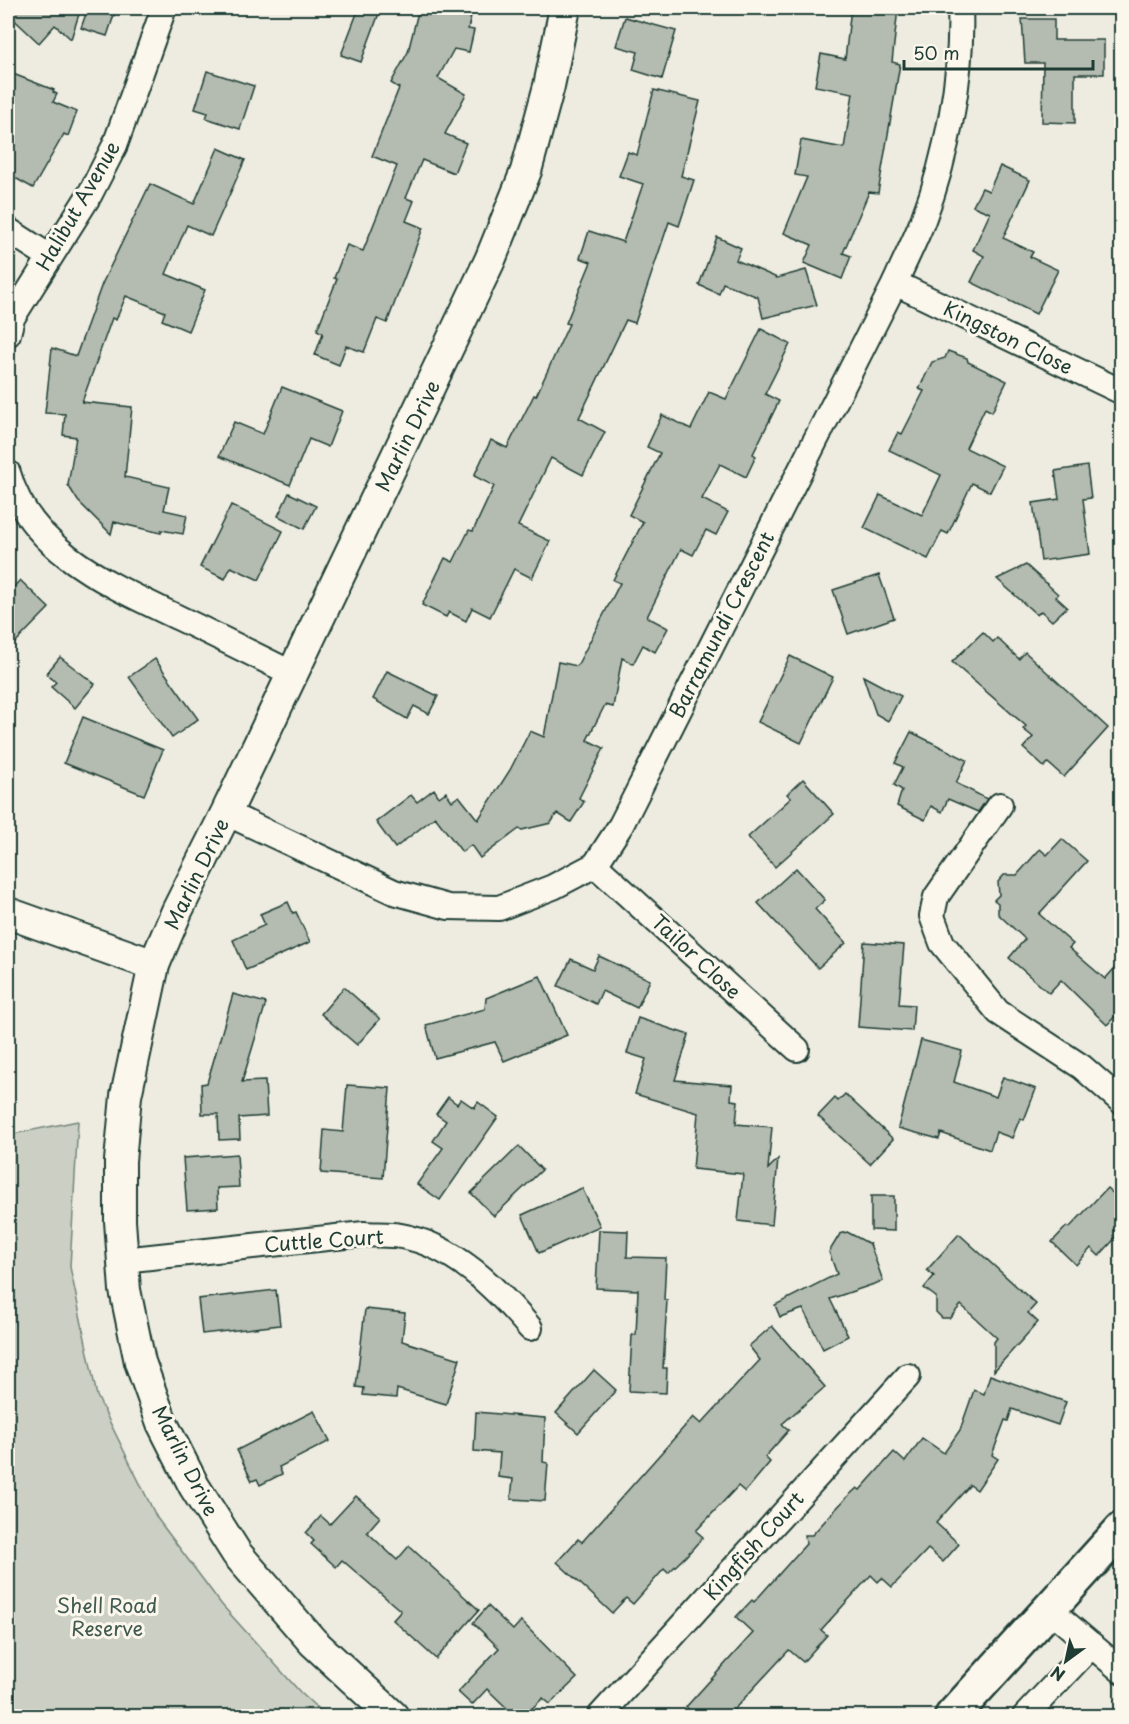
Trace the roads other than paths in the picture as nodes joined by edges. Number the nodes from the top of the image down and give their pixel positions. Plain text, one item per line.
1 (164, 8) edge
2 (566, 8) edge
3 (960, 8) edge
4 (8, 230) edge
5 (50, 256) junction
6 (895, 283) junction
7 (8, 334) edge
8 (1122, 392) edge
9 (8, 473) edge
10 (293, 674) junction
11 (1000, 805) dead end
12 (226, 813) junction
13 (595, 865) junction
14 (8, 913) edge
15 (154, 965) junction
16 (796, 1049) dead end
17 (1122, 1102) edge
18 (123, 1260) junction
19 (530, 1328) dead end
20 (908, 1376) dead end
21 (1122, 1528) edge
22 (1049, 1609) junction
23 (1092, 1645) junction
24 (1122, 1671) edge
25 (393, 1716) edge
26 (600, 1716) edge
27 (952, 1716) edge
28 (1025, 1716) edge

1 - 5 street, Halibut Avenue
2 - 10 street, Marlin Drive
3 - 6 street, Barramundi Crescent
4 - 5 street
5 - 7 street, Halibut Avenue
6 - 8 street, Kingston Close
6 - 13 street, Barramundi Crescent
9 - 10 street
10 - 12 street, Marlin Drive
11 - 17 street
12 - 13 street, Barramundi Crescent
12 - 15 street, Marlin Drive
13 - 16 street, Tailor Close
14 - 15 street
15 - 18 street, Marlin Drive
18 - 19 street, Cuttle Court
18 - 25 street, Marlin Drive
20 - 26 street, Kingfish Court
21 - 22 main road
22 - 23 street
22 - 27 main road
23 - 24 street
23 - 28 street

